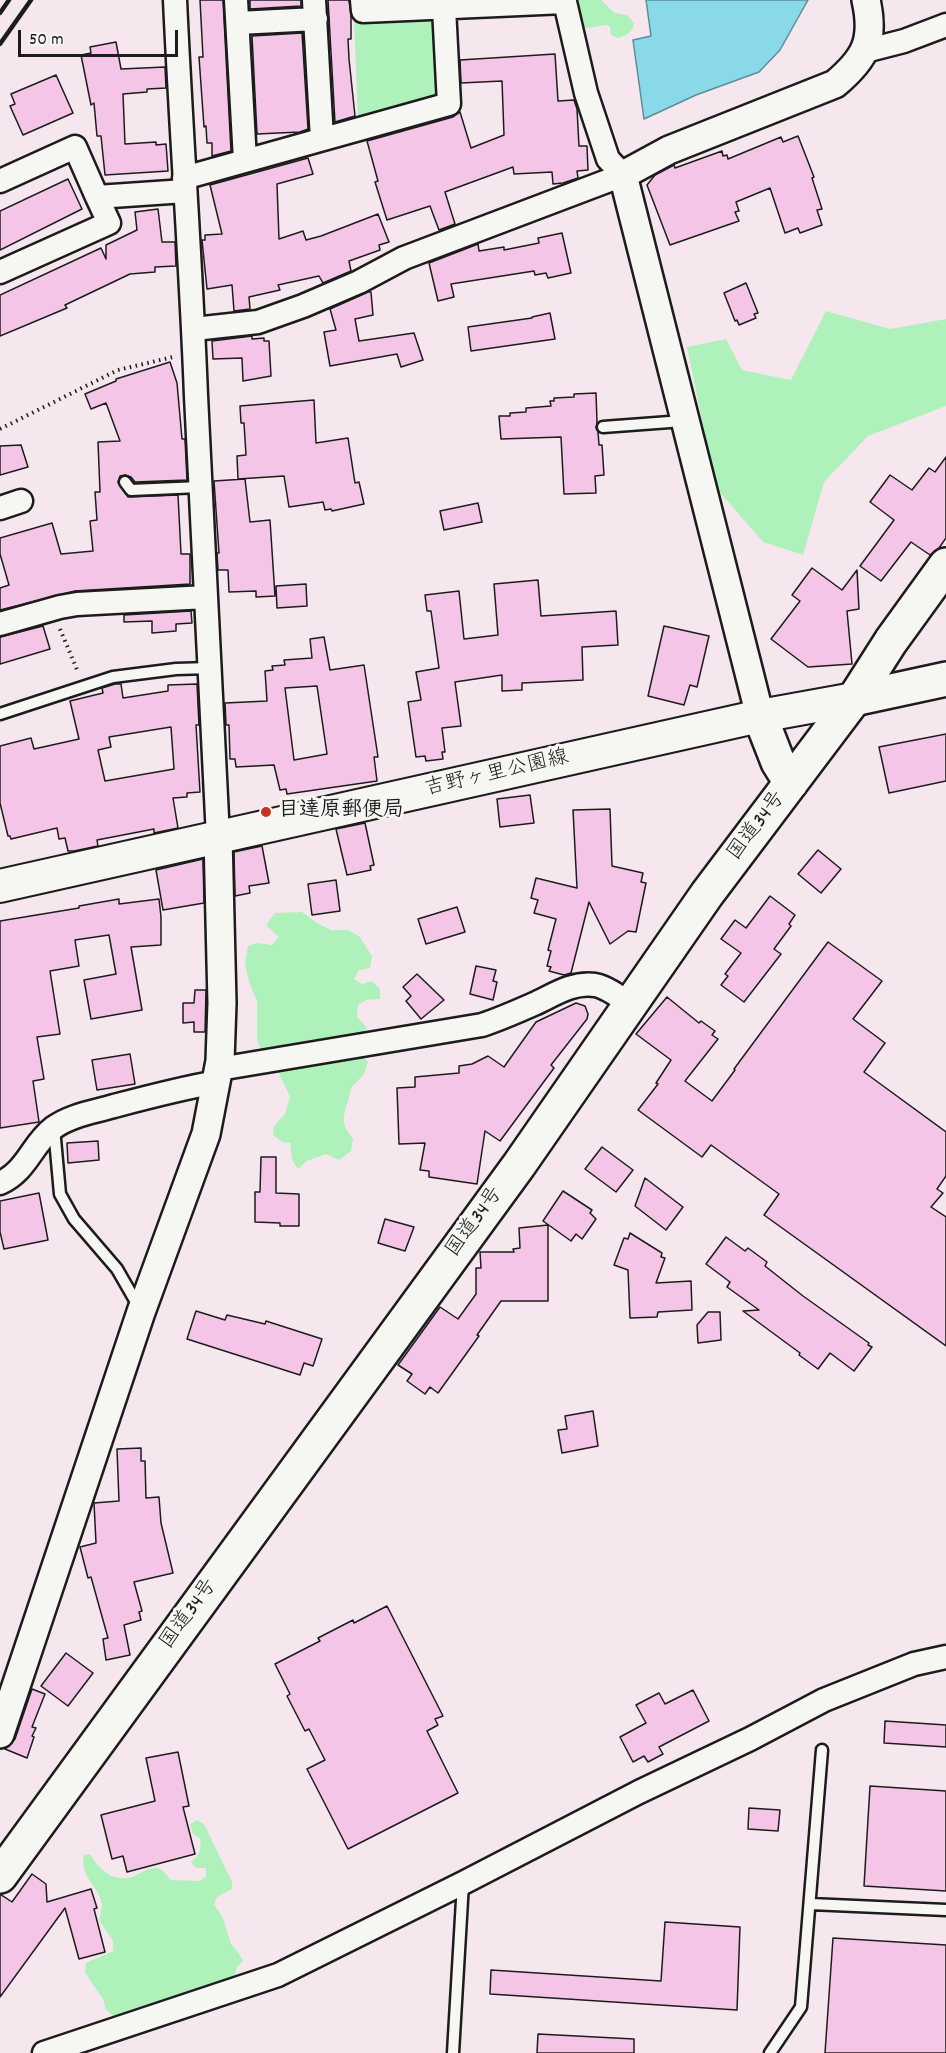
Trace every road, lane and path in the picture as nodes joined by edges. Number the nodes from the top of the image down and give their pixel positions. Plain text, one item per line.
1 (175, 0) edge
2 (236, 0) edge
3 (362, 0) edge
4 (866, 0) edge
5 (444, 8) junction
6 (315, 9) edge
7 (238, 23) junction
8 (946, 25) edge
9 (865, 51) junction
10 (322, 139) junction
11 (245, 160) junction
12 (623, 175) junction
13 (0, 181) edge
14 (184, 184) junction
15 (97, 197) junction
16 (0, 272) edge
17 (194, 329) junction
18 (194, 353) junction
19 (687, 421) junction
20 (603, 427) dead end
21 (0, 429) edge
22 (124, 482) dead end
23 (200, 487) junction
24 (946, 565) edge
25 (206, 597) junction
26 (60, 607) junction
27 (0, 624) edge
28 (210, 668) junction
29 (946, 679) edge
30 (84, 687) junction
31 (854, 699) junction
32 (0, 714) edge
33 (760, 716) junction
34 (791, 783) junction
35 (218, 837) junction
36 (0, 886) edge
37 (631, 1005) junction
38 (218, 1075) junction
39 (54, 1127) junction
40 (0, 1184) edge
41 (141, 1312) junction
42 (946, 1657) edge
43 (0, 1734) edge
44 (822, 1750) dead end
45 (0, 1876) edge
46 (463, 1883) junction
47 (810, 1904) junction
48 (946, 1910) edge
49 (44, 2053) edge
50 (453, 2053) edge
51 (770, 2053) edge

1 - 14 street
2 - 7 street
3 - 5 street
4 - 9 street
5 - 10 street
5 - 12 street
6 - 7 street
6 - 10 street
7 - 11 street
8 - 9 street
9 - 12 street
10 - 11 street
11 - 14 street
12 - 17 street
12 - 19 street
13 - 15 street
14 - 15 street
14 - 17 street
15 - 16 street
17 - 18 street
18 - 21 path
18 - 23 street
19 - 20 lane
19 - 33 street
22 - 23 lane
23 - 25 street
24 - 31 main road, 国道34号
25 - 26 street
25 - 28 street
26 - 27 street
26 - 30 path
28 - 30 lane
28 - 35 street
29 - 31 main road
30 - 32 lane
31 - 33 main road, 吉野ヶ里公園線
31 - 34 main road, 国道34号
33 - 34 main road
33 - 35 main road, 吉野ヶ里公園線
34 - 37 main road, 国道34号
35 - 36 main road, 吉野ヶ里公園線
35 - 38 street
37 - 38 street
37 - 45 main road, 国道34号
38 - 39 street
38 - 41 street
39 - 40 street
39 - 41 lane
41 - 43 street
42 - 46 street
44 - 47 lane
46 - 49 street
46 - 50 lane
47 - 48 lane
47 - 51 lane

